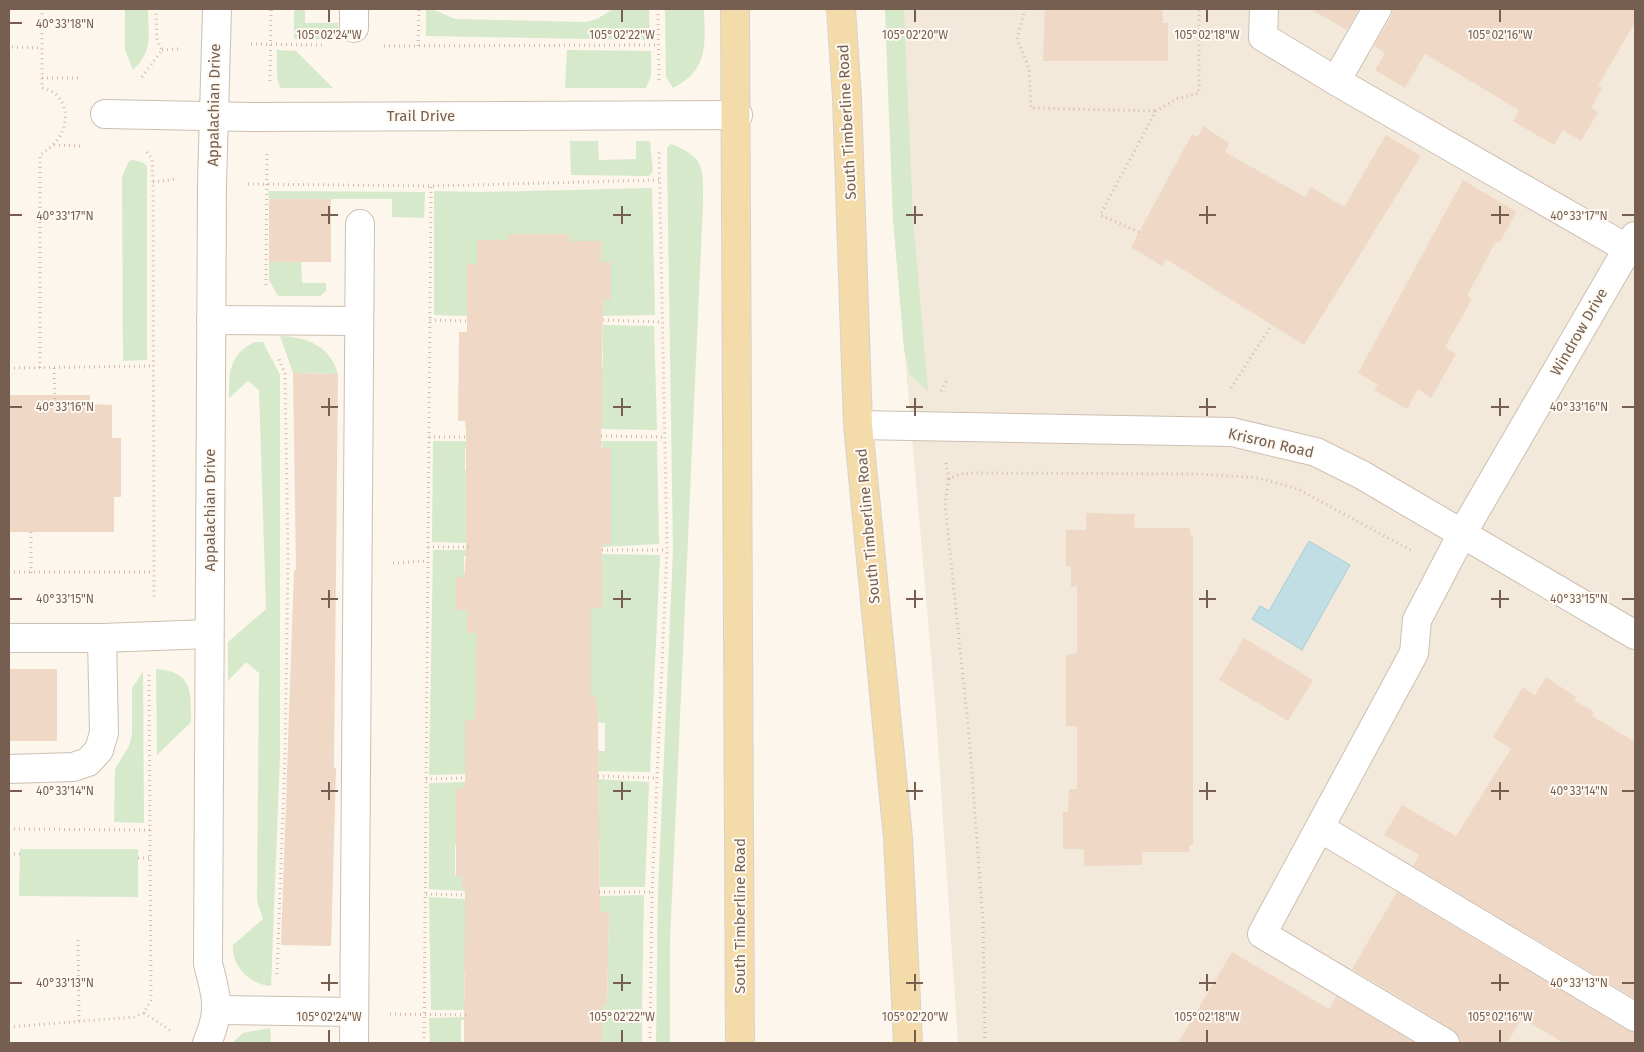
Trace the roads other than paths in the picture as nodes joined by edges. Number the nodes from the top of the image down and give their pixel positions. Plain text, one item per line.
1 (217, 9) edge
2 (735, 9) edge
3 (841, 9) edge
4 (1264, 9) edge
5 (1377, 9) edge
6 (1336, 81) junction
7 (105, 114) dead end
8 (738, 115) junction
9 (214, 117) junction
10 (360, 224) dead end
11 (1633, 246) edge
12 (211, 320) junction
13 (359, 321) junction
14 (858, 425) junction
15 (1462, 532) junction
16 (209, 634) junction
17 (1635, 635) edge
18 (9, 638) edge
19 (102, 638) junction
20 (9, 769) edge
21 (1320, 828) junction
22 (218, 1010) junction
23 (354, 1012) junction
24 (1635, 1016) edge
25 (207, 1043) edge
26 (354, 1043) edge
27 (740, 1043) edge
28 (908, 1043) edge
29 (1445, 1043) edge

1 - 9 street, Appalachian Drive
2 - 8 main road, South Timberline Road
3 - 14 main road, South Timberline Road
4 - 6 street
5 - 6 street
6 - 11 street
7 - 9 street, Trail Drive
8 - 9 street, Trail Drive
8 - 27 main road, South Timberline Road
9 - 12 street, Appalachian Drive
10 - 13 street
11 - 15 street, Windrow Drive
12 - 13 street
12 - 16 street, Appalachian Drive
13 - 23 street
14 - 15 street, Krisron Road
14 - 28 main road, South Timberline Road
15 - 17 street, Krisron Road
15 - 21 street, Windrow Drive
16 - 19 street
16 - 22 street, Appalachian Drive
18 - 19 street
19 - 20 street
21 - 24 street
21 - 29 street, Windrow Drive
22 - 23 street
22 - 25 street
23 - 26 street

